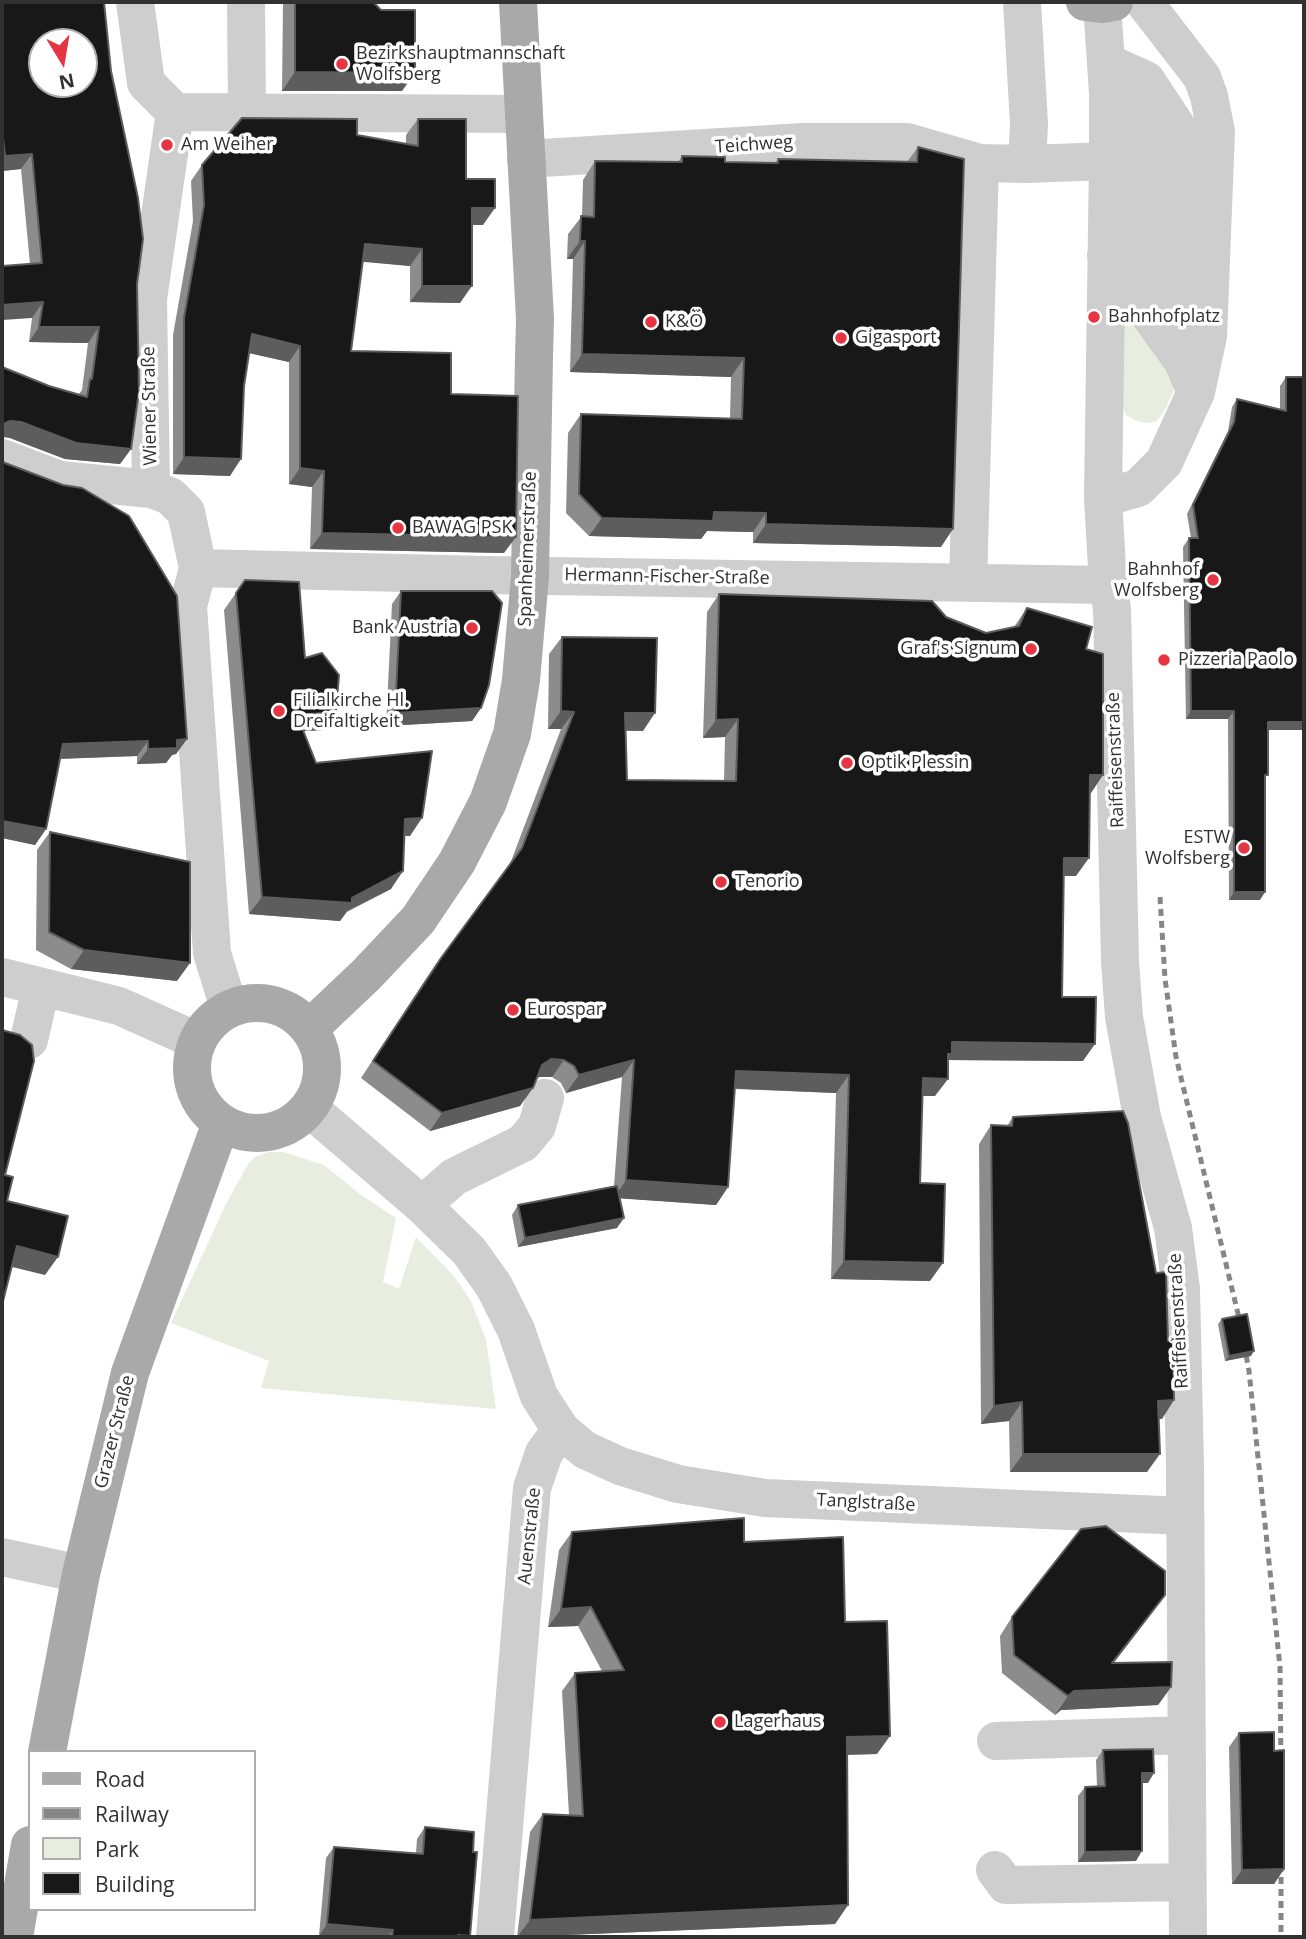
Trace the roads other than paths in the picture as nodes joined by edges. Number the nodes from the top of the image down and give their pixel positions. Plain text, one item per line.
1 (135, 2) edge
2 (246, 2) edge
3 (518, 2) edge
4 (1022, 2) edge
5 (1144, 2) edge
6 (1100, 3) edge
7 (1107, 78) junction
8 (175, 112) junction
9 (247, 112) junction
10 (524, 114) junction
11 (526, 159) junction
12 (980, 163) junction
13 (1027, 164) junction
14 (1108, 175) junction
15 (1214, 183) junction
16 (1212, 236) junction
17 (1106, 255) junction
18 (1209, 285) junction
19 (1208, 336) junction
20 (1196, 392) junction
21 (2, 458) edge
22 (151, 489) junction
23 (1103, 498) junction
24 (198, 568) junction
25 (530, 576) junction
26 (968, 583) junction
27 (1108, 585) junction
28 (2, 977) edge
29 (41, 987) junction
30 (229, 1008) junction
31 (310, 1028) junction
32 (29, 1040) edge
33 (197, 1041) junction
34 (545, 1098) dead end
35 (309, 1108) junction
36 (221, 1123) junction
37 (422, 1205) junction
38 (561, 1430) junction
39 (1185, 1516) junction
40 (2, 1556) edge
41 (81, 1574) junction
42 (1187, 1735) junction
43 (996, 1741) dead end
44 (47, 1750) edge
45 (28, 1857) edge
46 (995, 1870) dead end
47 (1187, 1882) junction
48 (15, 1937) edge
49 (495, 1937) edge
50 (1188, 1937) edge

1 - 8 street
2 - 9 street
3 - 10 main road, Spanheimerstraße
4 - 13 street
5 - 15 street
6 - 7 street
7 - 14 street
7 - 15 street
7 - 16 street
8 - 9 street
8 - 22 street, Wiener Straße
9 - 10 street
10 - 11 main road, Spanheimerstraße
11 - 12 street, Teichweg
11 - 25 main road, Spanheimerstraße
12 - 13 street
12 - 26 street
13 - 14 street
14 - 17 street
14 - 18 street
14 - 19 street
15 - 16 street
16 - 18 street
17 - 20 street
17 - 23 street
18 - 19 street
19 - 20 street
20 - 23 street
21 - 22 street
22 - 24 street, Wiener Straße
23 - 27 street
24 - 25 street, Hermann-Fischer-Straße
24 - 30 street, Wiener Straße
25 - 26 street, Hermann-Fischer-Straße
25 - 31 main road, Spanheimerstraße
26 - 27 street
27 - 39 street, Raiffeisenstraße
28 - 29 street
29 - 32 street
29 - 33 street
30 - 31 main road
30 - 33 main road
31 - 35 main road
33 - 36 main road
34 - 37 street
35 - 36 main road
35 - 37 street
36 - 41 main road, Grazer Straße
37 - 38 street
38 - 39 street, Tanglstraße
38 - 49 street, Auenstraße
39 - 42 street, Raiffeisenstraße
40 - 41 street
41 - 44 main road, Grazer Straße
42 - 43 street
42 - 47 street, Raiffeisenstraße
45 - 48 main road
46 - 47 street
47 - 50 street, Raiffeisenstraße

